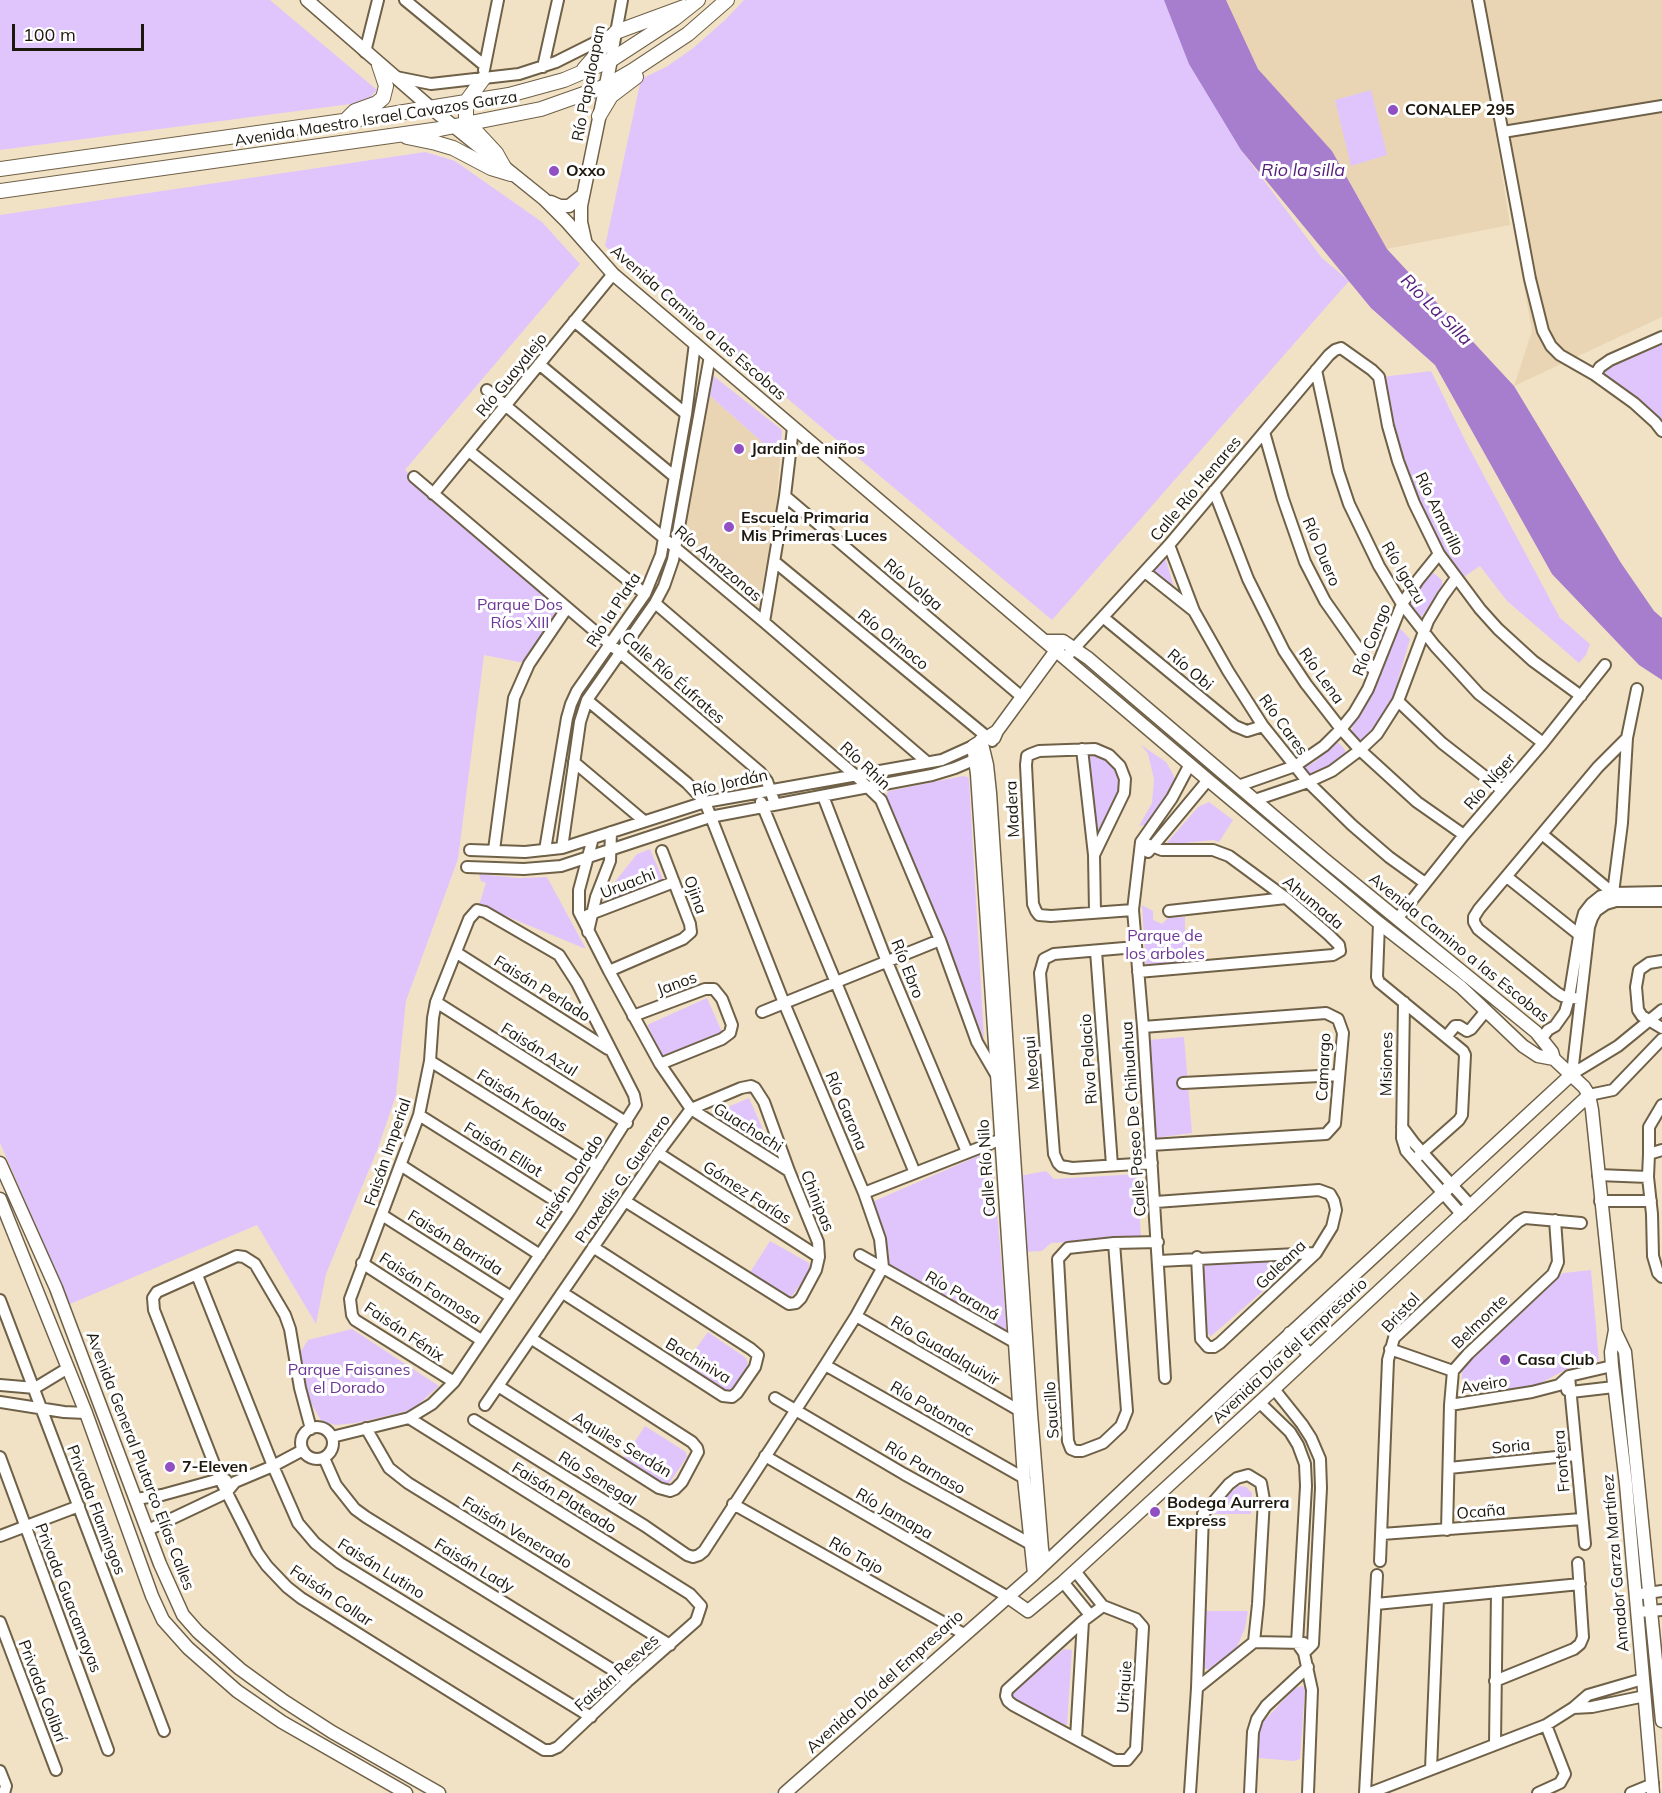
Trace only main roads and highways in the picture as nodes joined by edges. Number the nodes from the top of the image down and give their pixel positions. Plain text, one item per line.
1 (727, 0) edge
2 (696, 2) edge
3 (647, 62) junction
4 (379, 65) road end
5 (484, 72) road end
6 (578, 75) junction
7 (564, 80) junction
8 (591, 92) junction
9 (466, 102) junction
10 (379, 116) junction
11 (345, 121) junction
12 (469, 124) junction
13 (393, 135) junction
14 (315, 146) junction
15 (0, 169) edge
16 (0, 190) edge

1 - 3 main road, Avenida Maestro Israel Cavazos Garza
2 - 6 main road, Avenida Maestro Israel Cavazos Garza
2 - 6 main road
3 - 8 main road, Avenida Maestro Israel Cavazos Garza
3 - 8 main road
4 - 11 main road
5 - 9 main road
6 - 7 main road, Avenida Maestro Israel Cavazos Garza
7 - 8 main road
7 - 9 main road, Avenida Maestro Israel Cavazos Garza
8 - 12 main road, Avenida Maestro Israel Cavazos Garza
9 - 10 main road, Avenida Maestro Israel Cavazos Garza
9 - 12 main road
10 - 11 main road, Avenida Maestro Israel Cavazos Garza
10 - 14 main road
11 - 15 main road, Avenida Maestro Israel Cavazos Garza
12 - 13 main road, Avenida Maestro Israel Cavazos Garza
12 - 13 main road
13 - 14 main road, Avenida Maestro Israel Cavazos Garza
14 - 16 main road, Avenida Maestro Israel Cavazos Garza

